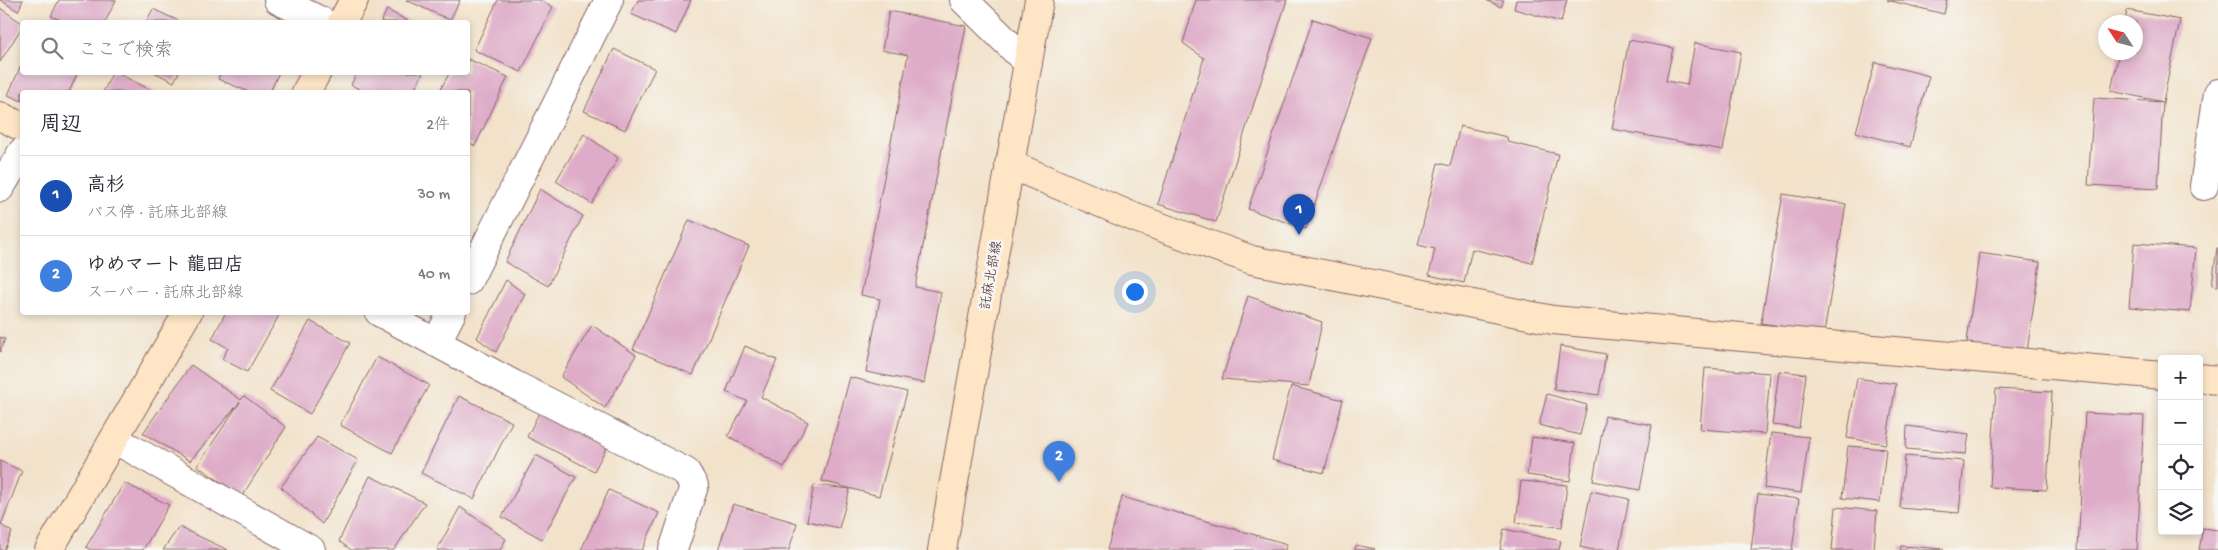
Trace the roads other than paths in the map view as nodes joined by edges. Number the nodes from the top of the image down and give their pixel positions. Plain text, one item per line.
1 (278, 0) edge
2 (354, 0) edge
3 (610, 0) edge
4 (964, 0) edge
5 (1039, 0) edge
6 (319, 20) edge
7 (343, 20) edge
8 (1028, 63) junction
9 (315, 75) edge
10 (307, 90) edge
11 (2218, 93) edge
12 (0, 116) edge
13 (20, 126) edge
14 (20, 155) edge
15 (1009, 164) junction
16 (2204, 186) dead end
17 (0, 188) edge
18 (470, 277) edge
19 (186, 315) edge
20 (385, 315) edge
21 (450, 315) edge
22 (436, 343) junction
23 (2158, 375) edge
24 (2203, 378) edge
25 (2218, 380) edge
26 (114, 439) junction
27 (49, 550) edge
28 (311, 550) edge
29 (673, 550) edge
30 (942, 550) edge

1 - 6 street
2 - 7 street
3 - 18 street
4 - 8 street
5 - 8 street, 託麻北部線
8 - 15 street, 託麻北部線
9 - 10 street
11 - 16 street
12 - 13 street
14 - 17 street
15 - 23 street
15 - 30 street, 託麻北部線
19 - 26 street
20 - 22 street
21 - 22 street
22 - 29 street
24 - 25 street
26 - 27 street
26 - 28 street

